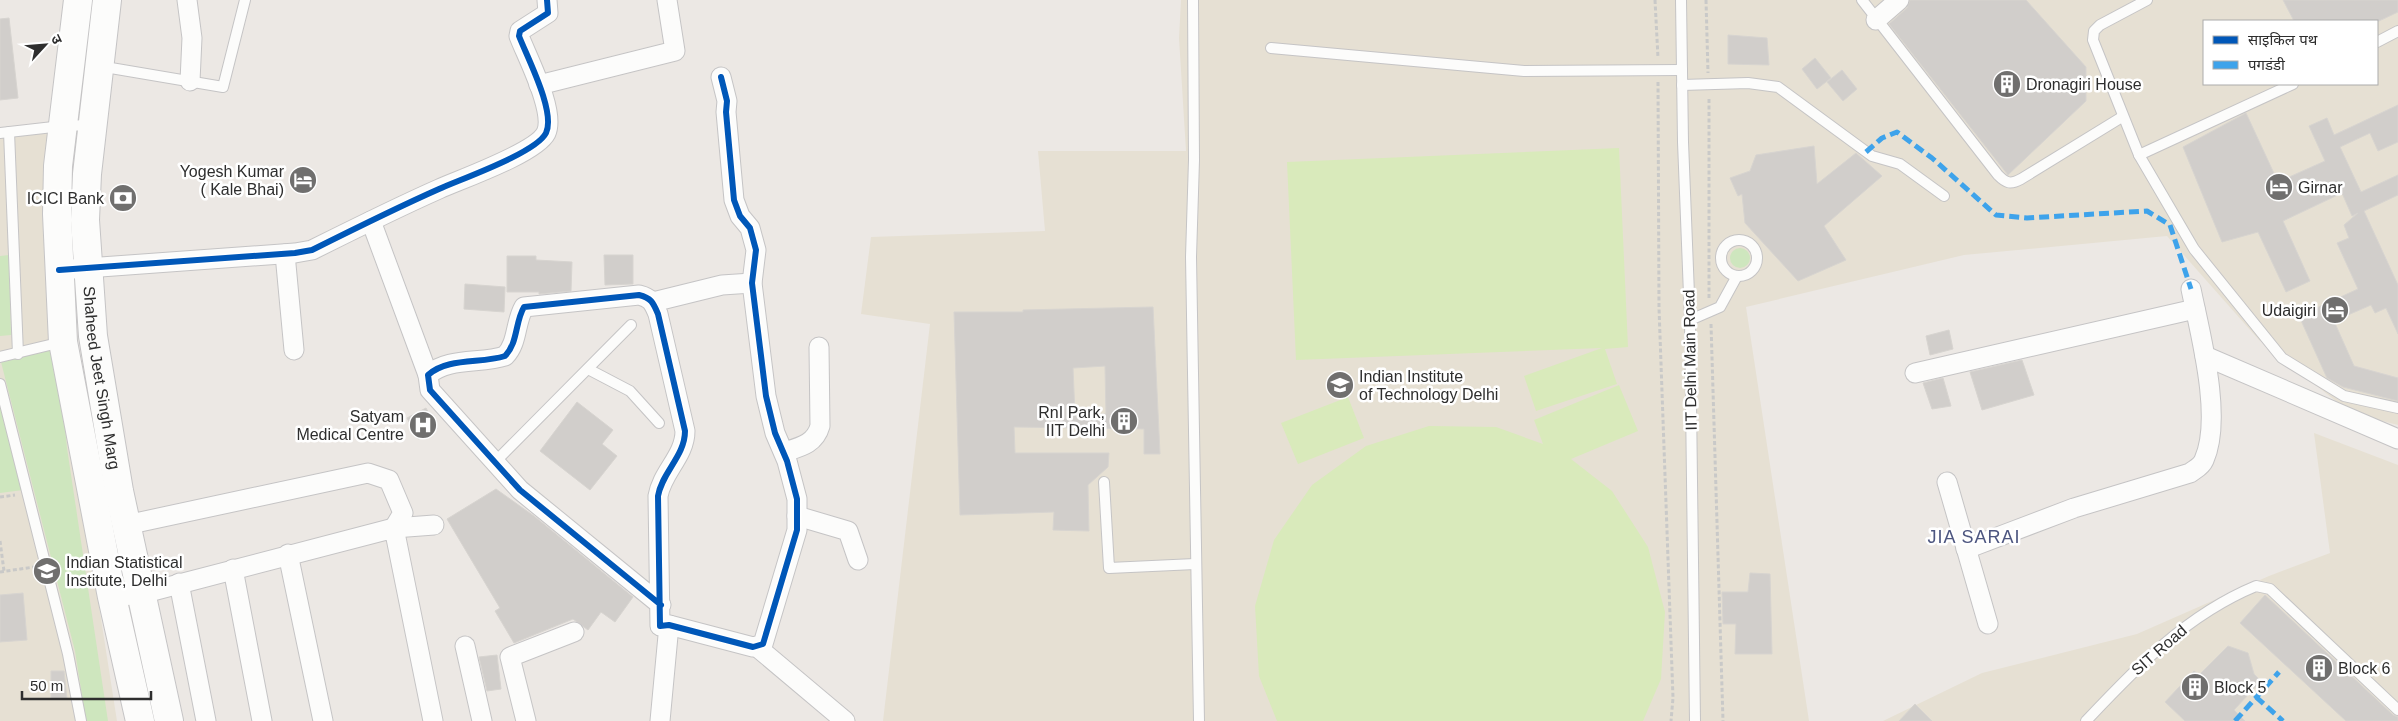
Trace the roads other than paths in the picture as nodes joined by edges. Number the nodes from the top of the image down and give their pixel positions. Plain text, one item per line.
1 (78, 0) edge
2 (107, 0) edge
3 (187, 0) edge
4 (245, 0) edge
5 (547, 0) edge
6 (667, 0) edge
7 (1193, 0) edge
8 (1681, 0) edge
9 (1862, 0) edge
10 (1899, 0) edge
11 (2147, 0) edge
12 (1876, 20) junction
13 (2398, 31) edge
14 (2378, 41) edge
15 (1271, 48) dead end
16 (98, 66) junction
17 (1682, 70) junction
18 (720, 77) dead end
19 (190, 81) junction
20 (538, 85) junction
21 (1682, 85) junction
22 (2291, 85) edge
23 (2122, 117) junction
24 (92, 125) junction
25 (62, 126) junction
26 (5, 133) edge
27 (2140, 155) junction
28 (1944, 196) dead end
29 (371, 221) junction
30 (285, 254) junction
31 (88, 267) junction
32 (59, 270) junction
33 (1737, 276) dead end
34 (752, 282) junction
35 (2191, 289) dead end
36 (653, 302) junction
37 (2195, 309) junction
38 (1690, 320) junction
39 (631, 325) dead end
40 (63, 342) junction
41 (819, 347) dead end
42 (294, 350) dead end
43 (18, 354) junction
44 (2205, 356) junction
45 (0, 357) edge
46 (588, 369) junction
47 (1915, 373) dead end
48 (428, 375) junction
49 (0, 384) edge
50 (2398, 408) edge
51 (659, 422) dead end
52 (2398, 439) edge
53 (784, 452) junction
54 (495, 462) junction
55 (1104, 482) dead end
56 (1947, 482) dead end
57 (798, 516) junction
58 (126, 525) junction
59 (434, 525) dead end
60 (394, 528) junction
61 (1966, 549) junction
62 (288, 554) junction
63 (858, 560) dead end
64 (1195, 564) junction
65 (233, 569) junction
66 (179, 583) junction
67 (141, 594) junction
68 (112, 597) junction
69 (661, 605) junction
70 (1988, 624) dead end
71 (669, 625) junction
72 (574, 632) dead end
73 (465, 646) dead end
74 (757, 647) junction
75 (2398, 710) edge
76 (80, 721) edge
77 (140, 721) edge
78 (170, 721) edge
79 (206, 721) edge
80 (262, 721) edge
81 (324, 721) edge
82 (432, 721) edge
83 (482, 721) edge
84 (526, 721) edge
85 (660, 721) edge
86 (845, 721) edge
87 (1199, 721) edge
88 (1695, 721) edge
89 (2086, 721) edge

1 - 25 main road, Shaheed Jeet Singh Marg
2 - 16 main road, Shaheed Jeet Singh Marg
3 - 19 street
4 - 19 lane
5 - 20 street
6 - 20 street
7 - 64 lane
8 - 17 lane, IIT Delhi Main Road
9 - 12 lane
10 - 12 street
11 - 23 lane
12 - 23 lane
13 - 14 lane
15 - 17 lane
16 - 19 lane
16 - 24 main road, Shaheed Jeet Singh Marg
17 - 21 lane, IIT Delhi Main Road
18 - 34 street
20 - 29 street
21 - 28 lane
21 - 38 lane, IIT Delhi Main Road
22 - 27 lane
23 - 27 lane
24 - 25 lane
24 - 31 main road, Shaheed Jeet Singh Marg
25 - 26 lane
25 - 32 main road, Shaheed Jeet Singh Marg
26 - 43 lane
27 - 50 lane
29 - 30 street
29 - 48 street
30 - 31 street
30 - 42 street
31 - 32 street
31 - 58 main road, Shaheed Jeet Singh Marg
32 - 40 main road, Shaheed Jeet Singh Marg
33 - 38 lane
34 - 36 street
34 - 53 street
35 - 37 street
36 - 48 street
36 - 69 street
37 - 44 street
37 - 47 street
38 - 88 lane, IIT Delhi Main Road
39 - 46 lane
40 - 43 lane
40 - 68 main road, Shaheed Jeet Singh Marg
41 - 53 street
43 - 45 lane
44 - 52 street
44 - 61 street
46 - 51 lane
46 - 54 lane
48 - 54 street
49 - 76 lane
53 - 57 street
54 - 69 street
55 - 64 lane
56 - 61 street
57 - 63 street
57 - 74 street
58 - 60 street
58 - 67 main road, Shaheed Jeet Singh Marg
59 - 60 street
60 - 62 street
60 - 82 street
61 - 70 street
62 - 65 street
62 - 81 street
64 - 87 lane
65 - 66 street
65 - 80 street
66 - 67 street
66 - 79 street
67 - 68 street
67 - 78 main road, Shaheed Jeet Singh Marg
68 - 77 main road, Shaheed Jeet Singh Marg
69 - 71 street
71 - 74 street
71 - 85 street
72 - 84 street
73 - 83 street
74 - 86 street
75 - 89 lane, SIT Road

